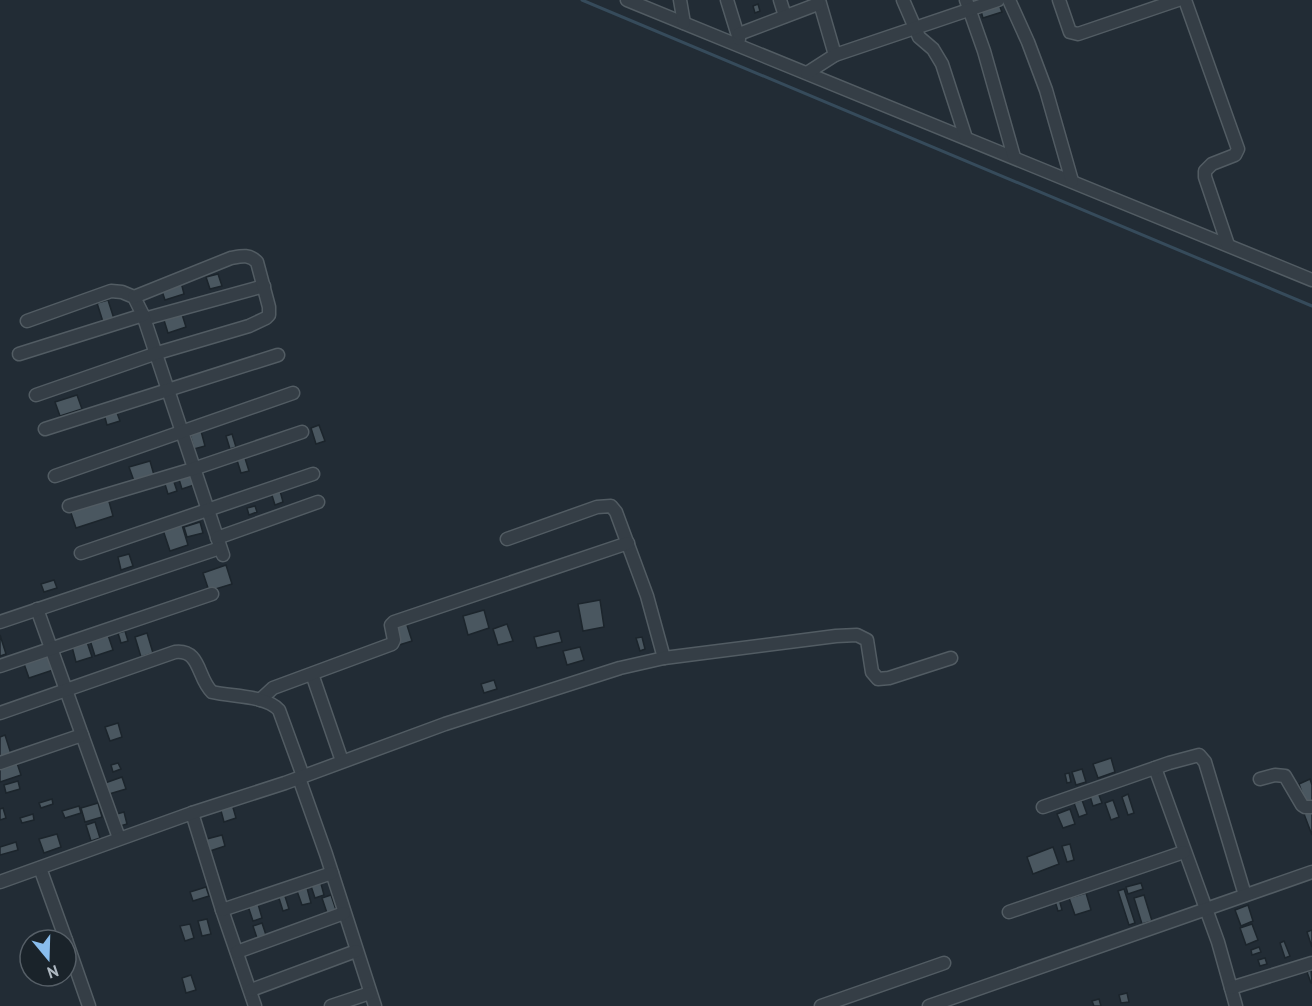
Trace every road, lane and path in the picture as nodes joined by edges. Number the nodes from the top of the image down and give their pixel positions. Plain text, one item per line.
1 (627, 0) edge
2 (680, 0) edge
3 (728, 0) edge
4 (780, 0) edge
5 (903, 0) edge
6 (998, 0) edge
7 (1008, 0) edge
8 (1059, 0) edge
9 (1178, 0) edge
10 (1185, 0) edge
11 (818, 2) edge
12 (967, 5) edge
13 (785, 16) junction
14 (684, 23) junction
15 (914, 28) junction
16 (739, 40) junction
17 (835, 55) junction
18 (807, 73) junction
19 (966, 138) junction
20 (1014, 157) junction
21 (1072, 181) junction
22 (1228, 246) junction
23 (1312, 280) edge
24 (264, 286) junction
25 (134, 297) junction
26 (143, 317) junction
27 (27, 321) dead end
28 (19, 354) dead end
29 (154, 354) junction
30 (278, 355) dead end
31 (167, 390) junction
32 (293, 393) dead end
33 (36, 394) dead end
34 (45, 429) dead end
35 (180, 431) junction
36 (302, 432) dead end
37 (193, 469) junction
38 (313, 474) dead end
39 (55, 476) dead end
40 (318, 502) dead end
41 (69, 506) dead end
42 (206, 509) junction
43 (507, 539) dead end
44 (628, 543) junction
45 (220, 547) junction
46 (81, 553) dead end
47 (212, 594) dead end
48 (37, 609) junction
49 (0, 622) edge
50 (51, 647) junction
51 (664, 658) junction
52 (951, 658) dead end
53 (0, 666) edge
54 (312, 674) junction
55 (67, 690) junction
56 (260, 699) junction
57 (0, 713) edge
58 (82, 735) junction
59 (342, 761) junction
60 (0, 763) edge
61 (1155, 768) junction
62 (301, 777) junction
63 (1260, 779) dead end
64 (1043, 807) dead end
65 (1312, 807) edge
66 (192, 813) junction
67 (119, 838) junction
68 (1184, 852) junction
69 (40, 868) junction
70 (1312, 872) edge
71 (332, 873) junction
72 (0, 882) edge
73 (1245, 895) junction
74 (1205, 909) junction
75 (222, 910) junction
76 (1009, 912) dead end
77 (344, 913) junction
78 (62, 928) edge
79 (356, 951) junction
80 (237, 952) junction
81 (944, 963) dead end
82 (1312, 963) edge
83 (78, 974) edge
84 (1231, 988) junction
85 (251, 990) junction
86 (370, 993) junction
87 (949, 1003) edge
88 (89, 1006) edge
89 (255, 1006) edge
90 (332, 1006) edge
91 (375, 1006) edge
92 (821, 1006) edge
93 (929, 1006) edge
94 (1236, 1006) edge

1 - 14 street
2 - 14 street
3 - 16 street
4 - 13 street
5 - 15 street
6 - 12 street
7 - 21 street
8 - 9 street
10 - 22 street
11 - 13 street
11 - 17 street
12 - 15 street
12 - 20 street
13 - 16 street
14 - 16 street
15 - 17 street
15 - 19 street
16 - 18 street
17 - 18 street
18 - 19 street
19 - 20 street
20 - 21 street
21 - 22 street
22 - 23 street
24 - 25 street
24 - 26 street
24 - 29 street
25 - 26 street
25 - 27 street
26 - 28 street
26 - 29 street
29 - 31 street
29 - 33 street
30 - 31 street
31 - 34 street
31 - 35 street
32 - 35 street
35 - 37 street
35 - 39 street
36 - 37 street
37 - 41 street
37 - 42 street
38 - 42 street
40 - 45 street
42 - 45 street
42 - 46 street
43 - 44 street
44 - 51 street
44 - 54 street
45 - 48 street
47 - 50 street
48 - 49 street
48 - 50 street
50 - 53 street
50 - 55 street
51 - 52 street
51 - 59 street
54 - 56 street
54 - 59 street
55 - 56 street
55 - 57 street
55 - 58 street
56 - 62 street
58 - 60 street
58 - 67 street
59 - 62 street
61 - 64 street
61 - 68 street
61 - 73 street
62 - 66 street
62 - 71 street
63 - 65 street
66 - 67 street
66 - 75 street
67 - 69 street
68 - 74 street
68 - 76 street
69 - 72 street
69 - 78 street
70 - 73 street
71 - 75 street
71 - 77 street
73 - 74 street
74 - 84 street
74 - 87 street
75 - 80 street
77 - 79 street
77 - 80 street
79 - 85 street
79 - 86 street
80 - 85 street
81 - 92 street
82 - 84 street
83 - 88 street
84 - 94 street
85 - 89 street
86 - 90 street
86 - 91 street
87 - 93 street

